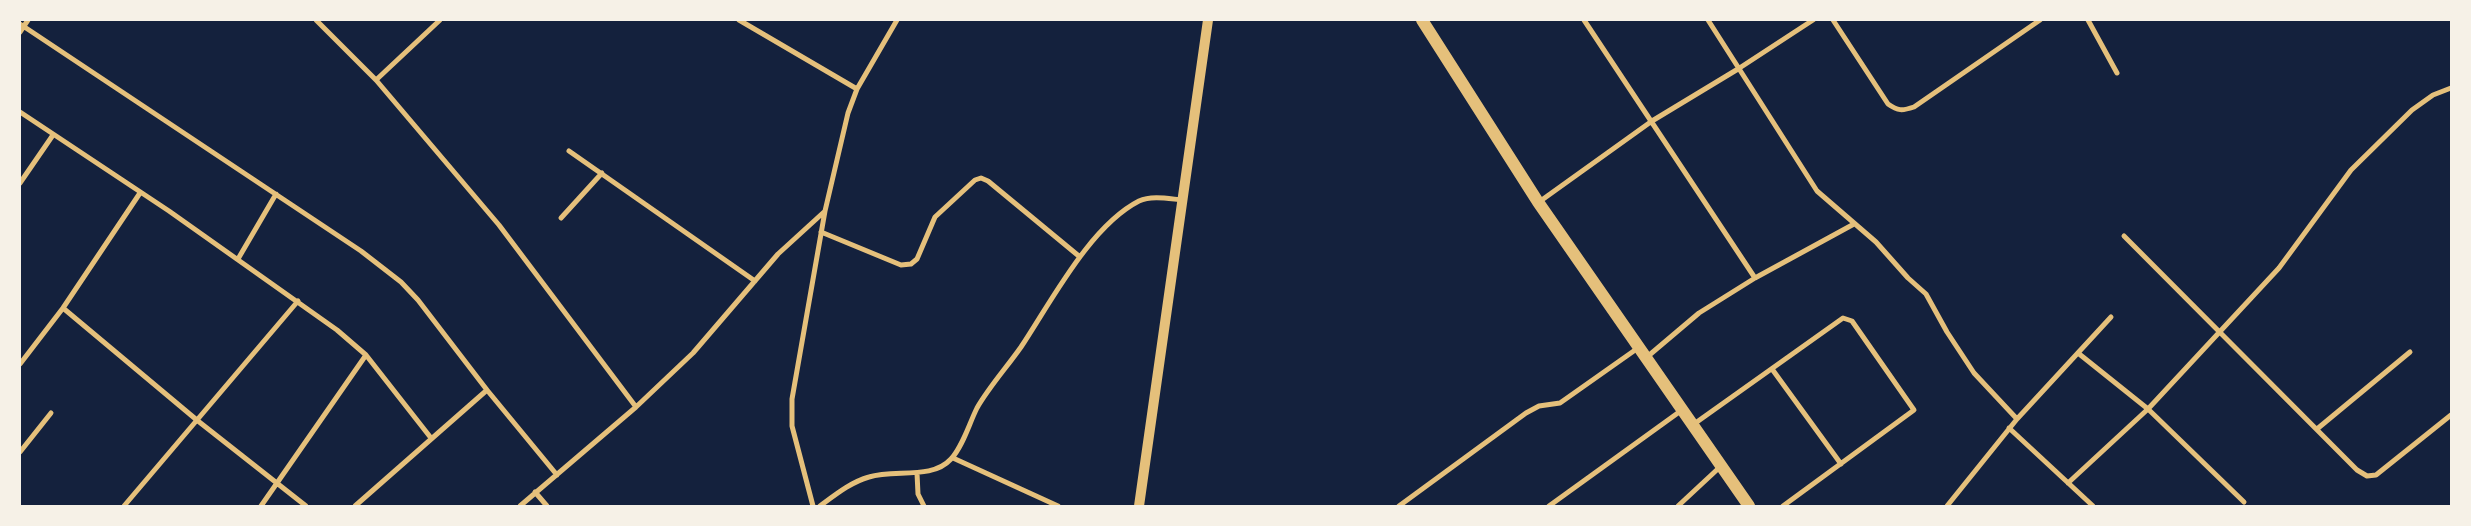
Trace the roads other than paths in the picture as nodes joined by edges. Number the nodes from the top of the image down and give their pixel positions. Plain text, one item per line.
1 (28, 20) edge
2 (316, 20) edge
3 (440, 20) edge
4 (739, 20) edge
5 (897, 20) edge
6 (1208, 20) edge
7 (1422, 20) edge
8 (1584, 20) edge
9 (1708, 20) edge
10 (1813, 20) edge
11 (1833, 20) edge
12 (2040, 20) edge
13 (2088, 20) edge
14 (22, 25) edge
15 (20, 32) edge
16 (1738, 69) junction
17 (2117, 73) dead end
18 (376, 80) junction
19 (2451, 88) edge
20 (857, 89) junction
21 (20, 112) edge
22 (1652, 121) junction
23 (53, 135) junction
24 (568, 151) dead end
25 (602, 173) junction
26 (20, 183) edge
27 (140, 193) junction
28 (276, 194) junction
29 (1184, 200) junction
30 (1538, 202) junction
31 (825, 212) junction
32 (561, 218) dead end
33 (1854, 224) junction
34 (821, 232) junction
35 (2124, 236) dead end
36 (1080, 257) junction
37 (238, 259) junction
38 (1755, 278) junction
39 (755, 281) junction
40 (298, 301) junction
41 (63, 308) junction
42 (2111, 318) dead end
43 (2219, 332) junction
44 (2410, 352) dead end
45 (1642, 353) junction
46 (2078, 353) junction
47 (366, 355) junction
48 (20, 364) edge
49 (1772, 369) junction
50 (487, 390) junction
51 (636, 407) junction
52 (1682, 409) junction
53 (2148, 410) junction
54 (51, 413) dead end
55 (2451, 415) edge
56 (2017, 419) junction
57 (198, 421) junction
58 (1693, 425) junction
59 (2009, 428) junction
60 (2317, 429) junction
61 (431, 438) junction
62 (20, 452) edge
63 (953, 458) junction
64 (1841, 464) junction
65 (1721, 466) junction
66 (917, 473) junction
67 (557, 475) junction
68 (2068, 483) junction
69 (278, 484) junction
70 (536, 492) junction
71 (2244, 502) dead end
72 (124, 506) edge
73 (261, 506) edge
74 (306, 506) edge
75 (354, 506) edge
76 (520, 506) edge
77 (547, 506) edge
78 (813, 506) edge
79 (820, 506) edge
80 (924, 506) edge
81 (1058, 506) edge
82 (1139, 506) edge
83 (1399, 506) edge
84 (1549, 506) edge
85 (1678, 506) edge
86 (1749, 506) edge
87 (1783, 506) edge
88 (1947, 506) edge
89 (2093, 506) edge

1 - 14 street
2 - 18 street
3 - 18 street
4 - 20 street
5 - 20 street
6 - 29 main road
7 - 30 main road
8 - 22 street
9 - 16 street
10 - 16 street
11 - 12 street
13 - 17 street
14 - 15 street
14 - 28 street
16 - 22 street
16 - 33 street
18 - 51 street
19 - 43 street
20 - 31 street
21 - 23 street
22 - 30 street
22 - 38 street
23 - 26 street
23 - 27 street
24 - 25 street
25 - 32 street
25 - 39 street
27 - 37 street
27 - 41 street
28 - 37 street
28 - 50 street
29 - 36 street
29 - 82 main road
30 - 45 main road
31 - 34 street
31 - 39 street
33 - 38 street
33 - 56 street
34 - 36 street
34 - 78 street
35 - 43 street
36 - 63 street
37 - 40 street
38 - 45 street
39 - 51 street
40 - 47 street
40 - 57 street
41 - 48 street
41 - 57 street
42 - 46 street
43 - 53 street
43 - 60 street
44 - 60 street
45 - 52 main road
45 - 83 street
46 - 53 street
46 - 56 street
47 - 61 street
47 - 69 street
49 - 58 street
49 - 64 street
49 - 64 street
50 - 61 street
50 - 67 street
51 - 67 street
52 - 58 main road
52 - 84 street
53 - 68 street
53 - 71 street
54 - 62 street
55 - 60 street
56 - 59 street
57 - 69 street
57 - 72 street
58 - 65 main road
59 - 68 street
59 - 88 street
61 - 75 street
63 - 66 street
63 - 81 street
64 - 87 street
65 - 85 street
65 - 86 main road
66 - 79 street
66 - 80 street
67 - 70 street
68 - 89 street
69 - 73 street
69 - 74 street
70 - 76 street
70 - 77 street

